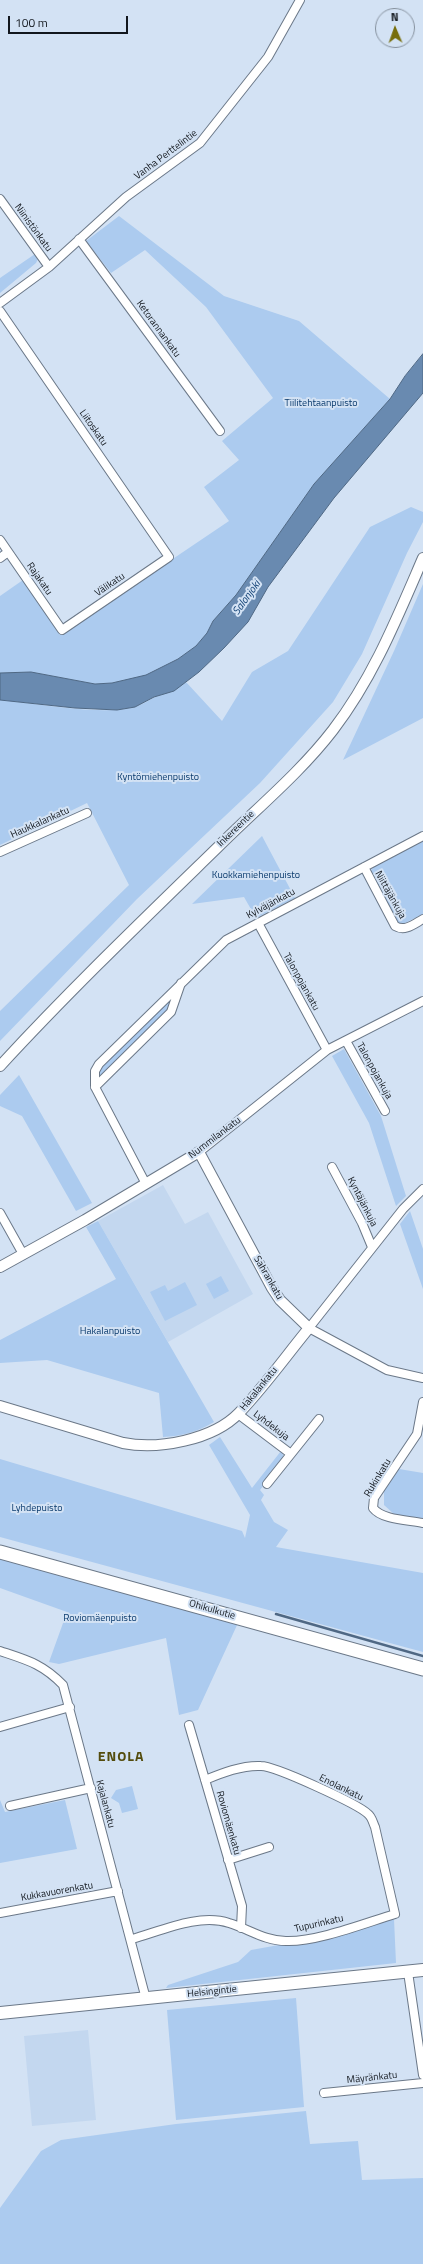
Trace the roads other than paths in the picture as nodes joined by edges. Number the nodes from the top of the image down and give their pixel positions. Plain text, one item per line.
1 (300, 0) edge
2 (0, 199) edge
3 (79, 239) junction
4 (49, 267) junction
5 (0, 303) edge
6 (0, 311) edge
7 (220, 431) dead end
8 (0, 540) edge
9 (8, 552) junction
10 (169, 557) joint
11 (0, 558) edge
12 (423, 558) edge
13 (62, 630) joint
14 (87, 813) dead end
15 (423, 836) edge
16 (0, 852) edge
17 (364, 867) junction
18 (423, 919) edge
19 (258, 923) junction
20 (182, 982) junction
21 (423, 1001) edge
22 (346, 1041) junction
23 (327, 1050) junction
24 (0, 1066) edge
25 (95, 1087) junction
26 (385, 1111) dead end
27 (199, 1152) junction
28 (332, 1167) dead end
29 (146, 1184) junction
30 (423, 1189) edge
31 (0, 1213) edge
32 (372, 1247) junction
33 (23, 1254) junction
34 (0, 1267) edge
35 (309, 1328) junction
36 (423, 1378) edge
37 (423, 1402) edge
38 (0, 1406) edge
39 (238, 1414) junction
40 (319, 1419) dead end
41 (420, 1435) edge
42 (291, 1454) junction
43 (267, 1484) dead end
44 (423, 1523) edge
45 (0, 1552) edge
46 (0, 1651) edge
47 (423, 1669) edge
48 (70, 1708) junction
49 (189, 1725) dead end
50 (0, 1728) edge
51 (205, 1780) junction
52 (91, 1788) junction
53 (10, 1806) dead end
54 (269, 1847) dead end
55 (228, 1860) junction
56 (118, 1891) junction
57 (0, 1913) edge
58 (395, 1914) joint
59 (241, 1928) junction
60 (132, 1939) junction
61 (423, 1970) edge
62 (408, 1972) junction
63 (146, 1999) junction
64 (0, 2013) edge
65 (422, 2053) edge
66 (423, 2075) edge
67 (423, 2083) edge
68 (324, 2093) dead end

1 - 3 street, Vanha Perttelintie
2 - 4 street, Niinistönkatu
3 - 4 street, Vanha Perttelintie
3 - 7 street, Ketorannankatu
4 - 5 street, Vanha Perttelintie
6 - 10 street, Liitoskatu
8 - 9 street, Rajakatu
9 - 11 street
9 - 13 street, Rajakatu
10 - 13 street, Välikatu
12 - 24 street, Inkereentie
14 - 16 street, Haukkalankatu
15 - 17 street, Kylväjänkatu
17 - 18 street, Niittäjänkuja
17 - 19 street, Kylväjänkatu
19 - 20 street, Kylväjänkatu
19 - 23 street, Talonpojankatu
20 - 25 street, Kylväjänkatu
20 - 25 street, Kylväjänkatu
21 - 22 street, Nummilankatu
22 - 23 street, Nummilankatu
22 - 26 street, Talonpojankuja
23 - 27 street, Nummilankatu
25 - 29 street
27 - 29 street, Nummilankatu
27 - 35 street, Sahrankatu
28 - 32 street, Kyntäjänkuja
29 - 33 street, Nummilankatu
30 - 32 street, Hakalankatu
31 - 33 street
32 - 35 street, Hakalankatu
33 - 34 street, Nummilankatu
35 - 36 street, Sahrankatu
35 - 39 street, Hakalankatu
37 - 41 street, Rukinkatu
38 - 39 street, Hakalankatu
39 - 42 street, Lyhdekuja
40 - 42 street, Lyhdekuja
41 - 44 street, Rukinkatu
42 - 43 street, Lyhdekuja
45 - 47 main road, Ohikulkutie
46 - 48 street, Kajalankatu
48 - 50 street
48 - 52 street, Kajalankatu
49 - 51 street, Roviomäenkatu
51 - 55 street, Roviomäenkatu
51 - 58 street, Enolankatu
52 - 53 street
52 - 56 street, Kajalankatu
54 - 55 street
55 - 59 street, Roviomäenkatu
56 - 57 street, Kukkavuorenkatu
56 - 60 street, Kajalankatu
58 - 59 street, Tupurinkatu
59 - 60 street, Tupurinkatu
60 - 63 street, Kajalankatu
61 - 62 main road, Helsingintie
62 - 63 main road, Helsingintie
62 - 65 street
63 - 64 main road, Helsingintie
65 - 66 street
67 - 68 street, Mäyränkatu

